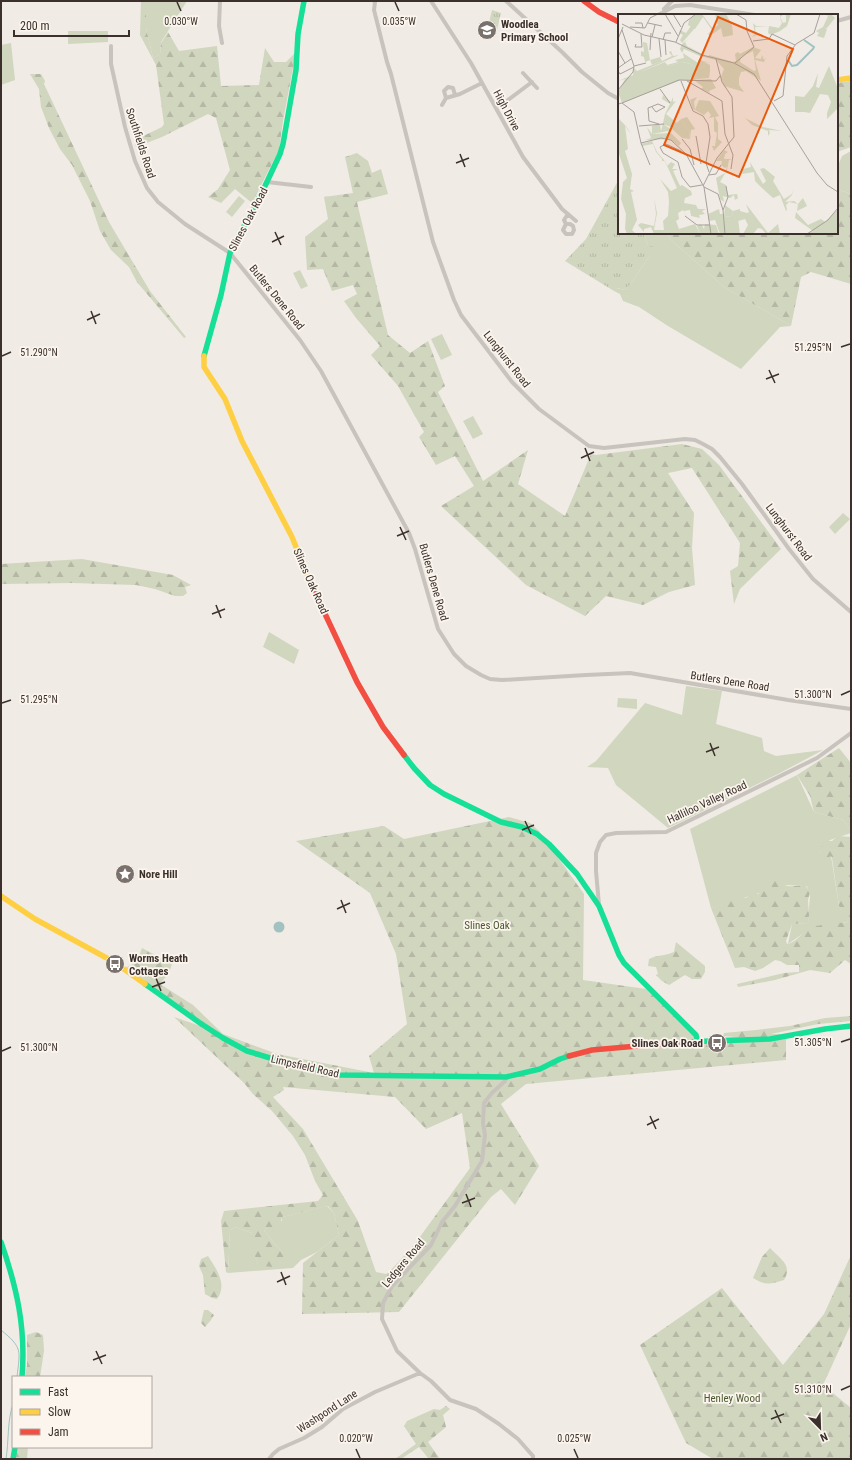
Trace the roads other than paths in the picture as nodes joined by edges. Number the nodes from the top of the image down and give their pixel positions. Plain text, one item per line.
1 (220, 1) edge
2 (304, 1) edge
3 (431, 1) edge
4 (506, 1) edge
5 (584, 1) edge
6 (672, 1) edge
7 (376, 2) edge
8 (659, 14) edge
9 (660, 14) edge
10 (748, 14) edge
11 (851, 17) edge
12 (838, 21) edge
13 (618, 22) edge
14 (222, 43) dead end
15 (111, 46) dead end
16 (523, 73) dead end
17 (851, 78) edge
18 (838, 80) edge
19 (532, 82) junction
20 (482, 83) junction
21 (537, 88) dead end
22 (455, 95) junction
23 (446, 98) junction
24 (618, 98) edge
25 (442, 105) dead end
26 (495, 106) junction
27 (267, 182) junction
28 (311, 187) dead end
29 (568, 214) junction
30 (576, 221) dead end
31 (566, 224) dead end
32 (230, 253) junction
33 (851, 612) edge
34 (851, 708) edge
35 (851, 733) edge
36 (1, 896) edge
37 (596, 896) junction
38 (851, 1026) edge
39 (698, 1042) junction
40 (506, 1078) junction
41 (1, 1242) edge
42 (420, 1373) junction
43 (22, 1376) edge
44 (15, 1448) edge
45 (14, 1459) edge
46 (269, 1459) edge
47 (533, 1459) edge

1 - 14 street
2 - 27 street, Slines Oak Road
3 - 20 street, High Drive
4 - 24 street
5 - 13 street
6 - 8 street
7 - 33 street, Lunghurst Road
9 - 10 street
11 - 12 street
15 - 32 street, Southfields Road
16 - 19 street
17 - 18 street
19 - 21 street
19 - 26 street
20 - 22 street
20 - 26 street, High Drive
22 - 23 street
22 - 23 street
23 - 25 street
26 - 29 street, High Drive
27 - 28 street
27 - 32 street, Slines Oak Road
29 - 30 street, High Drive
29 - 31 street
32 - 34 street, Butlers Dene Road
32 - 37 street, Slines Oak Road
35 - 37 street, Halliloo Valley Road
36 - 40 street, Limpsfield Road
37 - 39 street, Slines Oak Road
38 - 39 street, Limpsfield Road
39 - 40 street, Limpsfield Road
40 - 42 street, Ledgers Road
41 - 43 street
42 - 46 street, Washpond Lane
42 - 47 street, Ledgers Road
44 - 45 street

